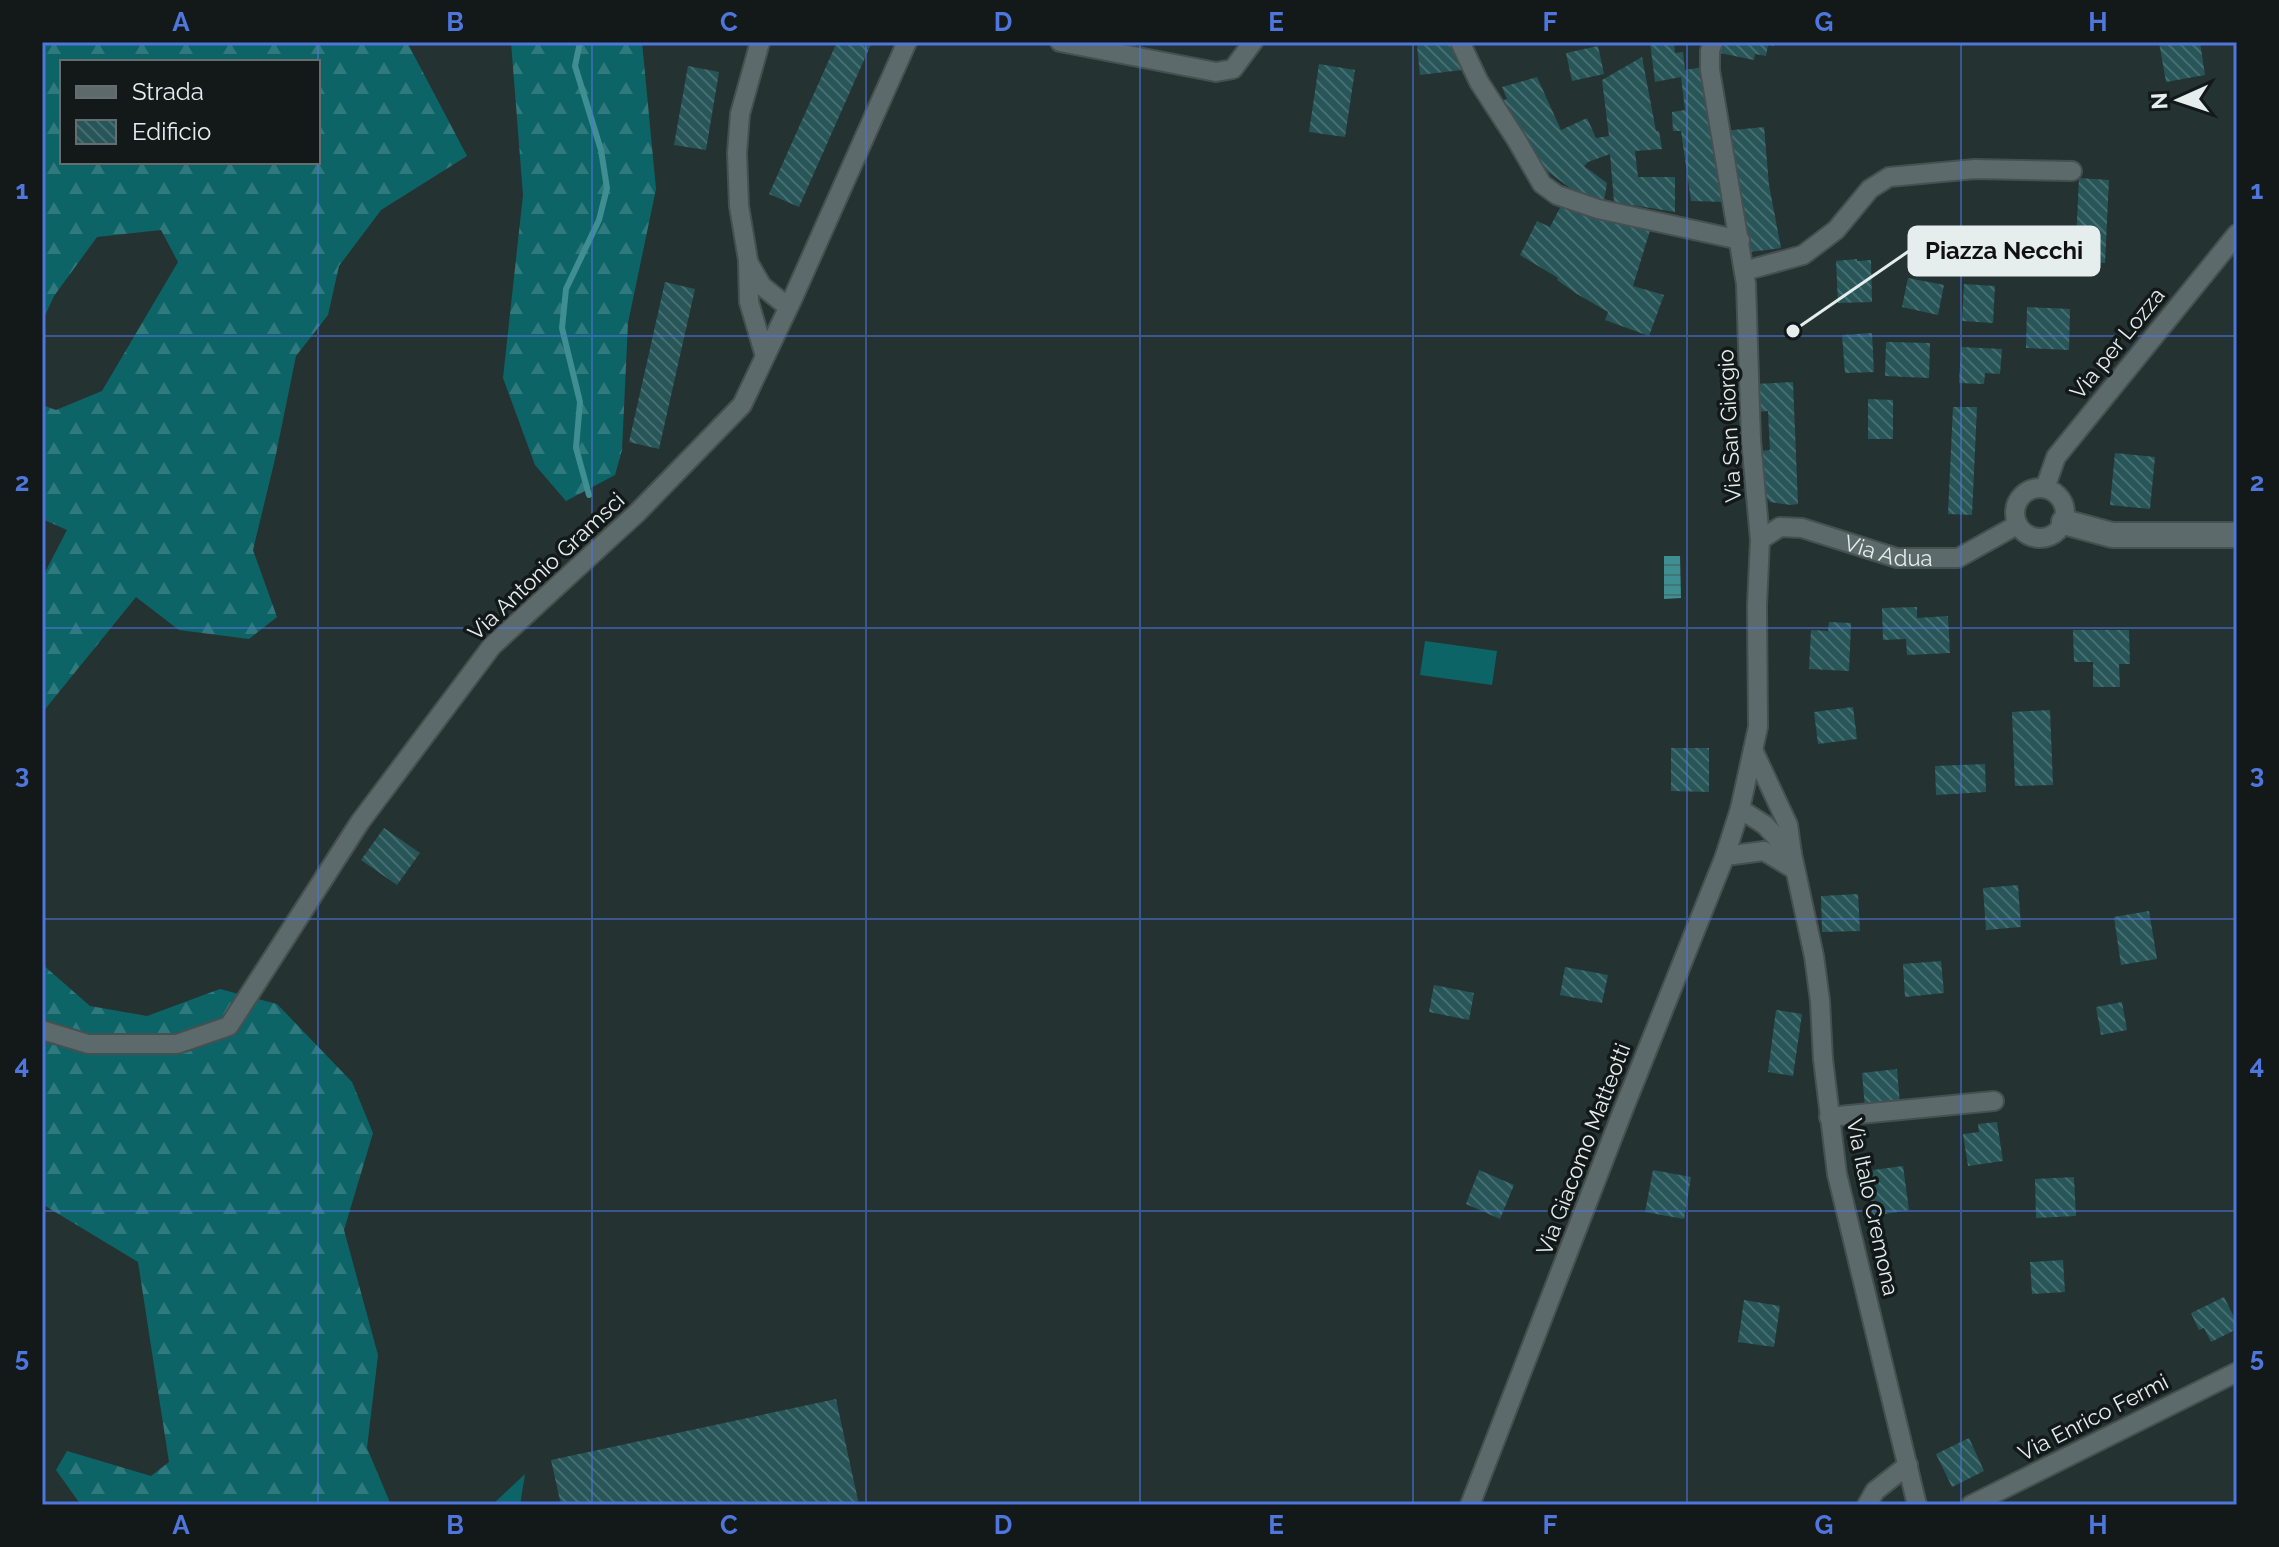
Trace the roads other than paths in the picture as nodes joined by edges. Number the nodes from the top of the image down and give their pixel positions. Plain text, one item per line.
1 (760, 42) edge
2 (907, 42) edge
3 (1060, 42) edge
4 (1253, 42) edge
5 (1460, 42) edge
6 (1713, 42) edge
7 (2072, 171) dead end
8 (2237, 234) edge
9 (1740, 240) junction
10 (748, 260) junction
11 (1744, 271) junction
12 (788, 307) junction
13 (765, 356) junction
14 (2045, 488) junction
15 (2064, 522) junction
16 (2017, 525) junction
17 (2237, 535) edge
18 (1760, 540) junction
19 (1753, 750) junction
20 (1740, 809) junction
21 (1725, 856) junction
22 (1793, 862) junction
23 (42, 1030) edge
24 (1994, 1101) dead end
25 (1829, 1117) junction
26 (2237, 1372) edge
27 (1908, 1465) junction
28 (1470, 1505) edge
29 (1867, 1505) edge
30 (1917, 1505) edge
31 (1971, 1505) edge

1 - 10 street
2 - 12 street, Via Antonio Gramsci
3 - 4 street
5 - 9 street
6 - 9 street, Via San Giorgio
7 - 11 street
8 - 14 street, Via per Lozza
9 - 11 street, Via San Giorgio
10 - 12 street
10 - 13 street
11 - 18 street, Via San Giorgio
12 - 13 street, Via Antonio Gramsci
13 - 23 street, Via Antonio Gramsci
14 - 15 street
14 - 16 street
15 - 16 street
15 - 17 street
16 - 18 street, Via Adua
18 - 19 street, Via San Giorgio
19 - 20 street, Via San Giorgio
19 - 22 street, Via Italo Cremona
20 - 21 street, Via Giacomo Matteotti
20 - 22 street
21 - 22 street
21 - 28 street, Via Giacomo Matteotti
22 - 25 street, Via Italo Cremona
24 - 25 street
25 - 27 street, Via Italo Cremona
26 - 31 street, Via Enrico Fermi
27 - 29 street
27 - 30 street, Via Italo Cremona

